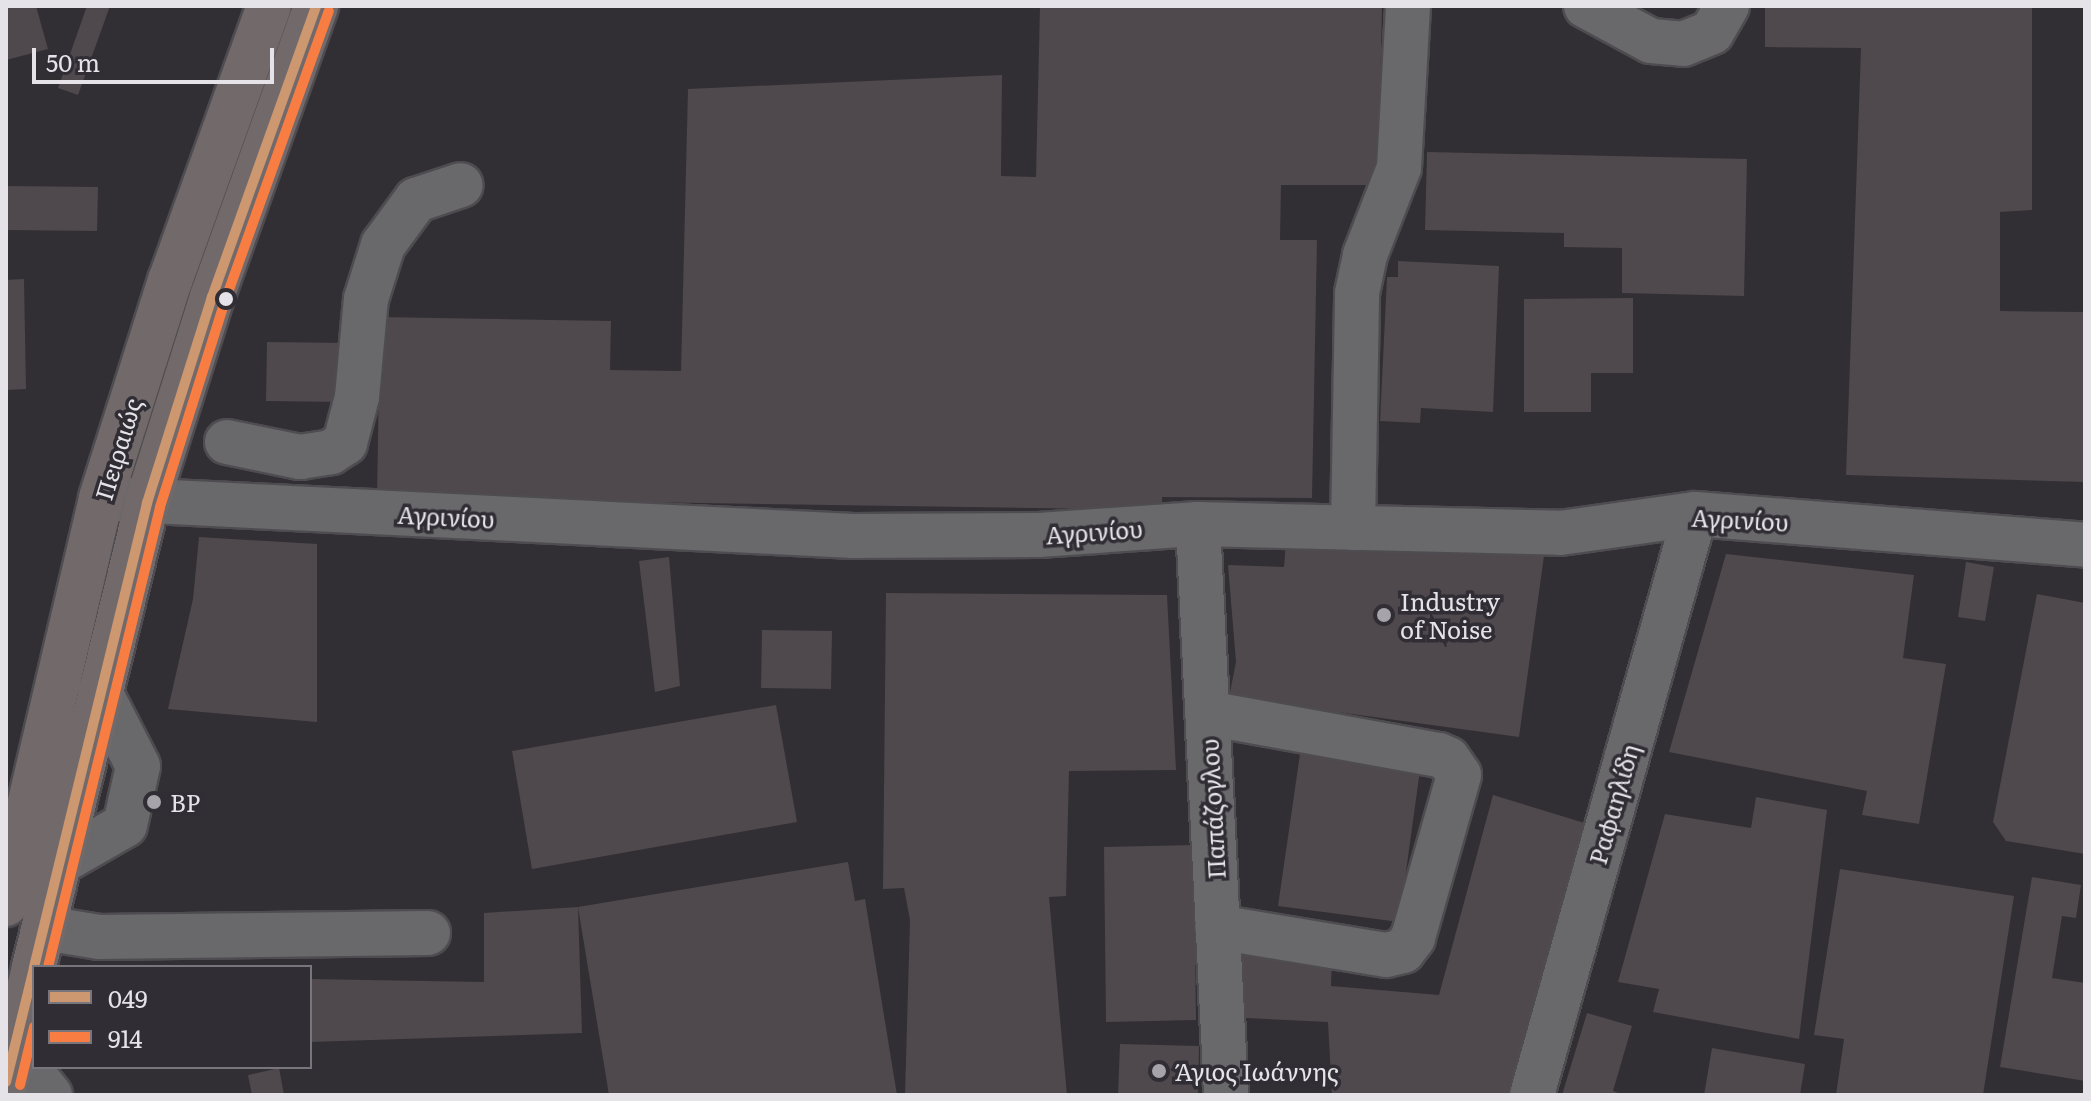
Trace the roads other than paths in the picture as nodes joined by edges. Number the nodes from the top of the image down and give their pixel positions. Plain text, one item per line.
1 (269, 6) edge
2 (316, 6) edge
3 (1408, 6) edge
4 (1586, 6) edge
5 (1727, 6) edge
6 (461, 185) dead end
7 (227, 442) dead end
8 (101, 498) junction
9 (147, 503) junction
10 (1695, 514) junction
11 (1198, 524) junction
12 (1353, 528) junction
13 (2085, 545) edge
14 (1207, 713) junction
15 (6, 904) edge
16 (1217, 927) junction
17 (428, 933) dead end
18 (37, 954) edge
19 (32, 975) edge
20 (10, 1066) edge
21 (50, 1095) edge
22 (1226, 1095) edge
23 (1532, 1095) edge

1 - 8 main road, Πειραιώς
2 - 9 main road, Πειραιώς
3 - 12 street
4 - 5 street
6 - 7 street
8 - 9 street, Αγρινίου
8 - 15 main road, Πειραιώς
9 - 11 street, Αγρινίου
9 - 18 main road, Πειραιώς
10 - 12 street, Αγρινίου
10 - 13 street, Αγρινίου
10 - 23 street, Ραφαηλίδη
11 - 12 street, Αγρινίου
11 - 14 street, Παπάζογλου
14 - 16 street, Παπάζογλου
14 - 16 street
16 - 22 street, Παπάζογλου
17 - 18 street
19 - 20 main road, Πειραιώς
20 - 21 street

